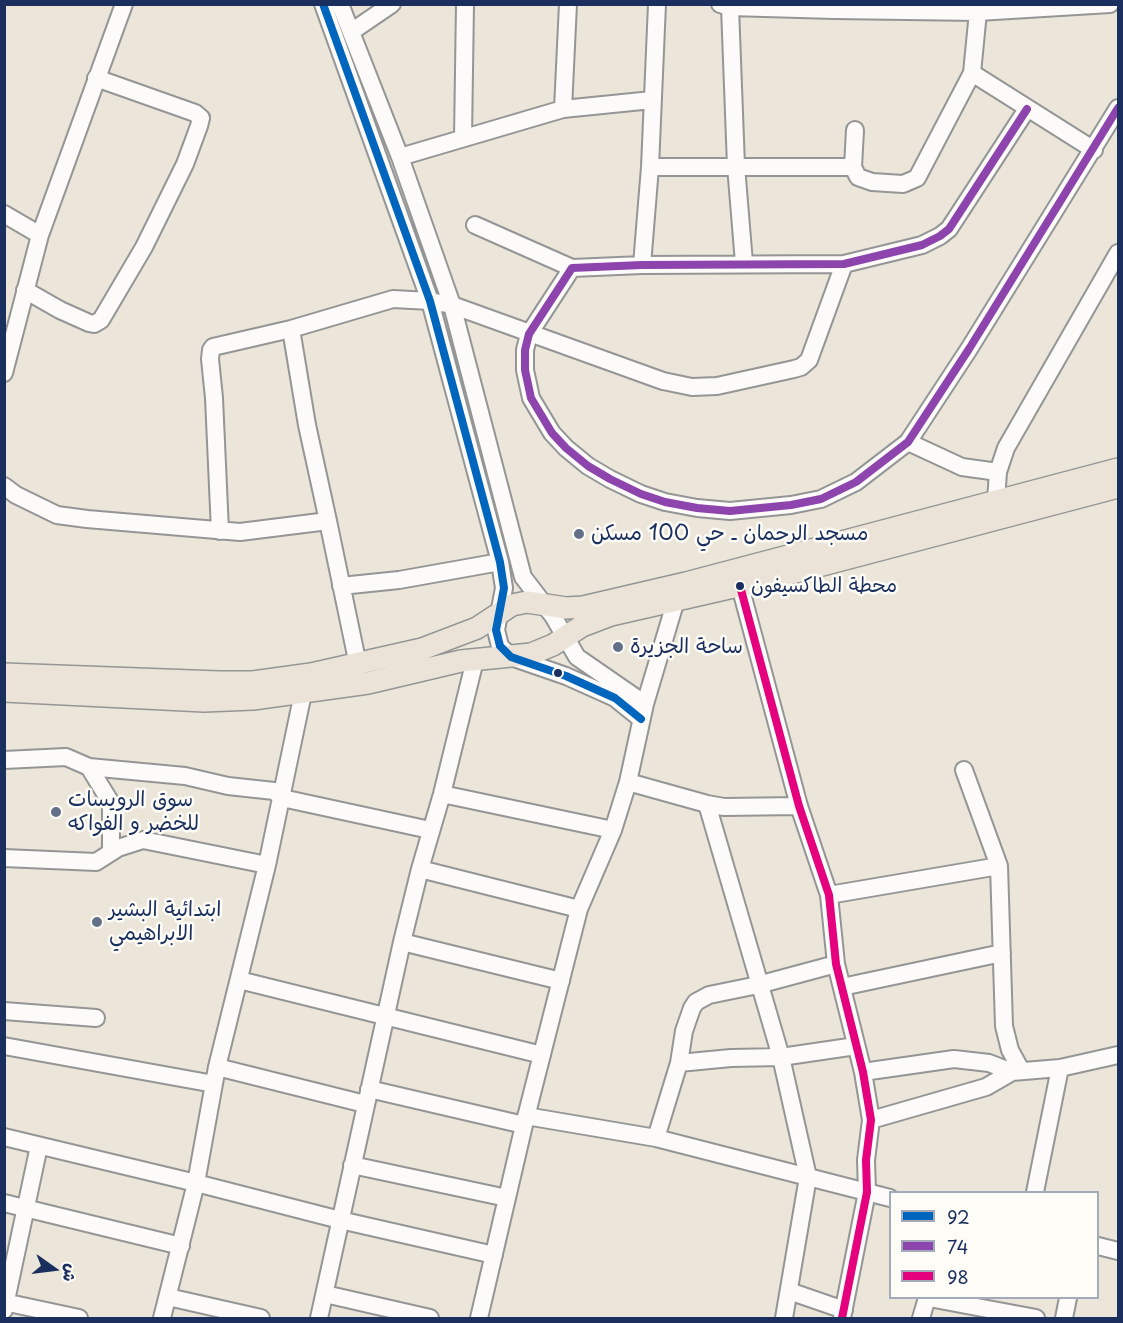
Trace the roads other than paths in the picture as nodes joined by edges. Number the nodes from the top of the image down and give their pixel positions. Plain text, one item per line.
1 (124, 4) edge
2 (323, 4) edge
3 (340, 4) edge
4 (392, 4) edge
5 (465, 4) edge
6 (568, 4) edge
7 (657, 4) edge
8 (1110, 4) edge
9 (732, 6) edge
10 (978, 12) junction
11 (351, 32) junction
12 (972, 73) junction
13 (96, 78) junction
14 (652, 100) junction
15 (1119, 108) edge
16 (563, 109) junction
17 (1027, 109) junction
18 (855, 129) dead end
19 (463, 138) junction
20 (1094, 150) junction
21 (400, 157) junction
22 (736, 166) junction
23 (650, 167) junction
24 (853, 167) junction
25 (4, 214) edge
26 (475, 225) dead end
27 (40, 235) junction
28 (1119, 253) edge
29 (744, 263) junction
30 (844, 264) junction
31 (642, 265) junction
32 (572, 268) junction
33 (25, 290) junction
34 (430, 301) junction
35 (452, 305) junction
36 (291, 329) junction
37 (529, 334) junction
38 (4, 373) edge
39 (908, 442) junction
40 (1119, 469) edge
41 (998, 472) junction
42 (5, 486) edge
43 (1119, 488) edge
44 (4, 492) edge
45 (996, 500) junction
46 (507, 518) junction
47 (328, 521) junction
48 (489, 522) junction
49 (220, 531) junction
50 (500, 562) junction
51 (341, 586) junction
52 (740, 586) junction
53 (676, 600) junction
54 (542, 604) junction
55 (499, 612) junction
56 (564, 637) junction
57 (511, 657) junction
58 (475, 660) junction
59 (358, 665) junction
60 (4, 674) edge
61 (298, 688) junction
62 (156, 690) junction
63 (4, 691) edge
64 (643, 711) junction
65 (4, 760) edge
66 (89, 767) junction
67 (964, 770) dead end
68 (628, 782) junction
69 (442, 794) junction
70 (282, 798) junction
71 (707, 804) junction
72 (799, 806) junction
73 (430, 830) junction
74 (613, 830) junction
75 (111, 852) junction
76 (4, 858) edge
77 (267, 865) junction
78 (999, 866) junction
79 (420, 869) junction
80 (829, 895) junction
81 (579, 909) junction
82 (402, 942) junction
83 (1002, 952) junction
84 (836, 964) junction
85 (239, 980) junction
86 (561, 981) junction
87 (758, 985) junction
88 (842, 987) junction
89 (4, 1011) edge
90 (386, 1017) junction
91 (96, 1018) dead end
92 (4, 1046) edge
93 (855, 1046) junction
94 (542, 1055) junction
95 (1119, 1055) edge
96 (781, 1057) junction
97 (680, 1063) junction
98 (1060, 1068) junction
99 (1016, 1071) junction
100 (863, 1072) junction
101 (215, 1076) junction
102 (367, 1096) junction
103 (871, 1120) junction
104 (525, 1121) junction
105 (4, 1137) edge
106 (656, 1138) junction
107 (39, 1146) junction
108 (352, 1165) junction
109 (808, 1177) junction
110 (196, 1183) junction
111 (1035, 1191) edge
112 (867, 1192) junction
113 (507, 1198) junction
114 (889, 1198) edge
115 (4, 1203) edge
116 (26, 1208) junction
117 (340, 1220) junction
118 (180, 1246) junction
119 (1099, 1246) edge
120 (1119, 1251) edge
121 (494, 1254) junction
122 (789, 1291) junction
123 (325, 1294) junction
124 (168, 1297) junction
125 (928, 1299) edge
126 (933, 1299) edge
127 (1068, 1299) edge
128 (5, 1304) edge
129 (843, 1314) edge
130 (80, 1318) edge
131 (162, 1318) edge
132 (261, 1318) edge
133 (319, 1318) edge
134 (430, 1318) edge
135 (479, 1318) edge
136 (784, 1318) edge
137 (921, 1318) edge
138 (1036, 1318) edge
139 (1064, 1318) edge

1 - 13 street
2 - 34 street
3 - 11 street
4 - 11 street
5 - 19 street
6 - 16 street
7 - 14 street
8 - 10 street
9 - 10 street
9 - 22 street
10 - 12 street
11 - 21 street
12 - 17 street
12 - 24 street
13 - 27 street
13 - 33 street
14 - 16 street
14 - 23 street
15 - 20 street
16 - 19 street
17 - 20 street
17 - 30 street
18 - 24 street
19 - 21 street
20 - 39 street
21 - 35 street
22 - 23 street
22 - 24 street
22 - 29 street
23 - 31 street
25 - 27 street
26 - 32 street
27 - 33 street
28 - 41 street
29 - 30 street
29 - 31 street
30 - 37 street
31 - 32 street
32 - 37 street
33 - 38 street
34 - 35 street
34 - 36 street
34 - 48 street
35 - 37 street
35 - 46 street
36 - 47 street
36 - 49 street
37 - 39 street
39 - 41 street
40 - 45 main road
41 - 45 street
42 - 44 street
42 - 49 street
43 - 52 main road
45 - 54 main road
46 - 48 street
46 - 54 street
47 - 49 street
47 - 51 street
48 - 50 street
50 - 51 street
50 - 55 street
51 - 59 street
52 - 53 main road
52 - 72 street
53 - 56 main road
53 - 64 street
54 - 55 main road
54 - 56 street
55 - 57 street
55 - 59 main road
56 - 57 main road
56 - 64 street
57 - 58 main road
57 - 64 street
58 - 61 main road
58 - 69 street
59 - 61 main road
60 - 62 main road
61 - 62 main road
61 - 70 street
62 - 63 main road
64 - 68 street
65 - 66 street
66 - 70 street
66 - 75 street
67 - 78 street
68 - 71 street
68 - 74 street
69 - 73 street
69 - 74 street
70 - 73 street
70 - 77 street
71 - 72 street
71 - 87 street
72 - 80 street
73 - 79 street
74 - 81 street
75 - 76 street
75 - 77 street
77 - 85 street
78 - 80 street
78 - 83 street
79 - 81 street
79 - 82 street
80 - 84 street
81 - 86 street
82 - 86 street
82 - 90 street
83 - 88 street
83 - 99 street
84 - 87 street
84 - 88 street
85 - 90 street
85 - 101 street
86 - 94 street
87 - 96 street
87 - 97 street
88 - 93 street
89 - 91 street
90 - 94 street
90 - 102 street
92 - 101 street
93 - 96 street
93 - 100 street
94 - 104 street
95 - 98 street
96 - 97 street
96 - 109 street
97 - 106 street
98 - 99 street
98 - 111 street
99 - 100 street
99 - 103 street
100 - 103 street
101 - 102 street
101 - 110 street
102 - 104 street
102 - 108 street
103 - 112 street
104 - 106 street
104 - 113 street
105 - 107 street
106 - 109 street
107 - 110 street
107 - 116 street
108 - 113 street
108 - 117 street
109 - 112 street
109 - 122 street
110 - 117 street
110 - 118 street
112 - 114 street
112 - 129 street
113 - 121 street
115 - 116 street
116 - 118 street
116 - 128 street
117 - 121 street
117 - 123 street
118 - 124 street
119 - 120 street
121 - 135 street
122 - 129 street
122 - 136 street
123 - 133 street
123 - 134 street
124 - 131 street
124 - 132 street
125 - 137 street
126 - 138 street
127 - 139 street
128 - 130 street

